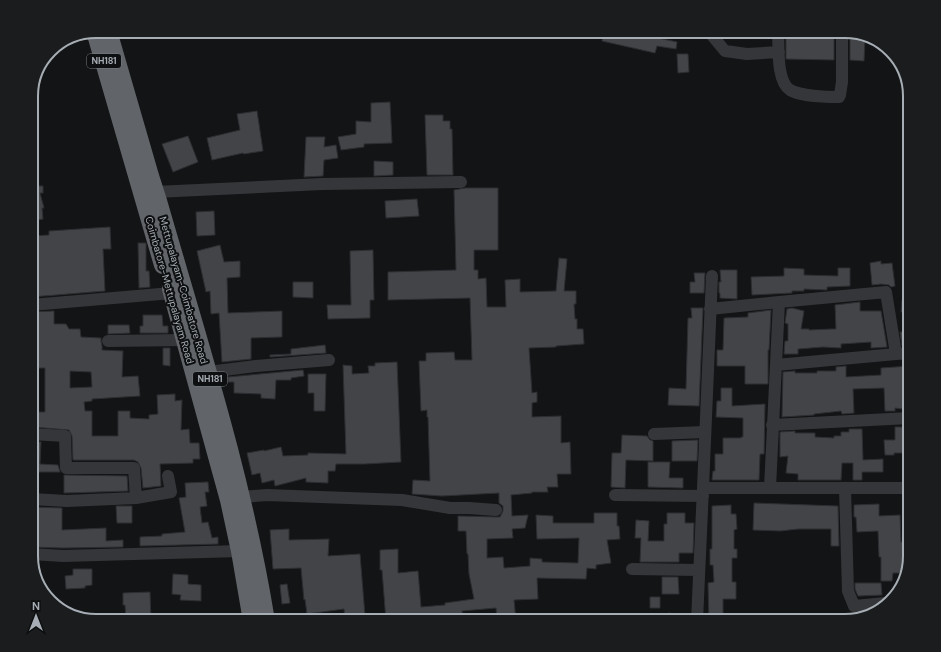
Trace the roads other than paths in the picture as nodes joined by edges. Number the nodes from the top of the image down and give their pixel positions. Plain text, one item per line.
1 (98, 38) edge
2 (109, 38) edge
3 (714, 38) edge
4 (778, 38) edge
5 (842, 38) edge
6 (779, 52) junction
7 (119, 90) junction
8 (460, 182) dead end
9 (149, 194) junction
10 (712, 276) dead end
11 (172, 292) junction
12 (779, 302) junction
13 (38, 304) edge
14 (710, 309) junction
15 (184, 340) junction
16 (108, 341) dead end
17 (896, 354) junction
18 (903, 354) edge
19 (329, 360) dead end
20 (776, 365) junction
21 (208, 372) junction
22 (903, 418) edge
23 (772, 425) junction
24 (705, 432) junction
25 (38, 434) edge
26 (654, 434) dead end
27 (168, 476) dead end
28 (770, 488) junction
29 (845, 488) junction
30 (903, 488) edge
31 (703, 492) junction
32 (615, 495) dead end
33 (136, 498) junction
34 (236, 498) junction
35 (38, 499) edge
36 (496, 510) dead end
37 (240, 551) junction
38 (38, 554) edge
39 (632, 569) dead end
40 (699, 570) junction
41 (876, 605) edge
42 (251, 614) edge
43 (265, 614) edge
44 (697, 614) edge

1 - 7 highway, NH181
2 - 7 highway, NH181
3 - 6 street
4 - 6 street
5 - 6 street
7 - 9 highway, Coimbatore-Mettupalayam Road / NH181
8 - 9 street
9 - 11 highway, Coimbatore-Mettupalayam Road / NH181
9 - 21 highway, Mettupalayam-Coimbatore Road / NH181
10 - 14 street
11 - 13 street
11 - 15 highway, Coimbatore-Mettupalayam Road / NH181
12 - 14 street
12 - 17 street
12 - 20 street
14 - 24 street
15 - 16 street
15 - 34 highway, Coimbatore-Mettupalayam Road / NH181
17 - 18 street
17 - 20 street
19 - 21 street
20 - 23 street
21 - 34 highway, Mettupalayam-Coimbatore Road / NH181
22 - 23 street
23 - 28 street
24 - 26 street
24 - 31 street
25 - 33 street
27 - 33 street
28 - 29 street
28 - 31 street
29 - 30 street
29 - 41 street
31 - 32 street
31 - 40 street
33 - 35 street
34 - 36 street
34 - 37 highway, Coimbatore-Mettupalayam Road / NH181
34 - 43 highway, Mettupalayam-Coimbatore Road / NH181
37 - 38 street
37 - 42 highway, Coimbatore-Mettupalayam Road / NH181
39 - 40 street
40 - 44 street

